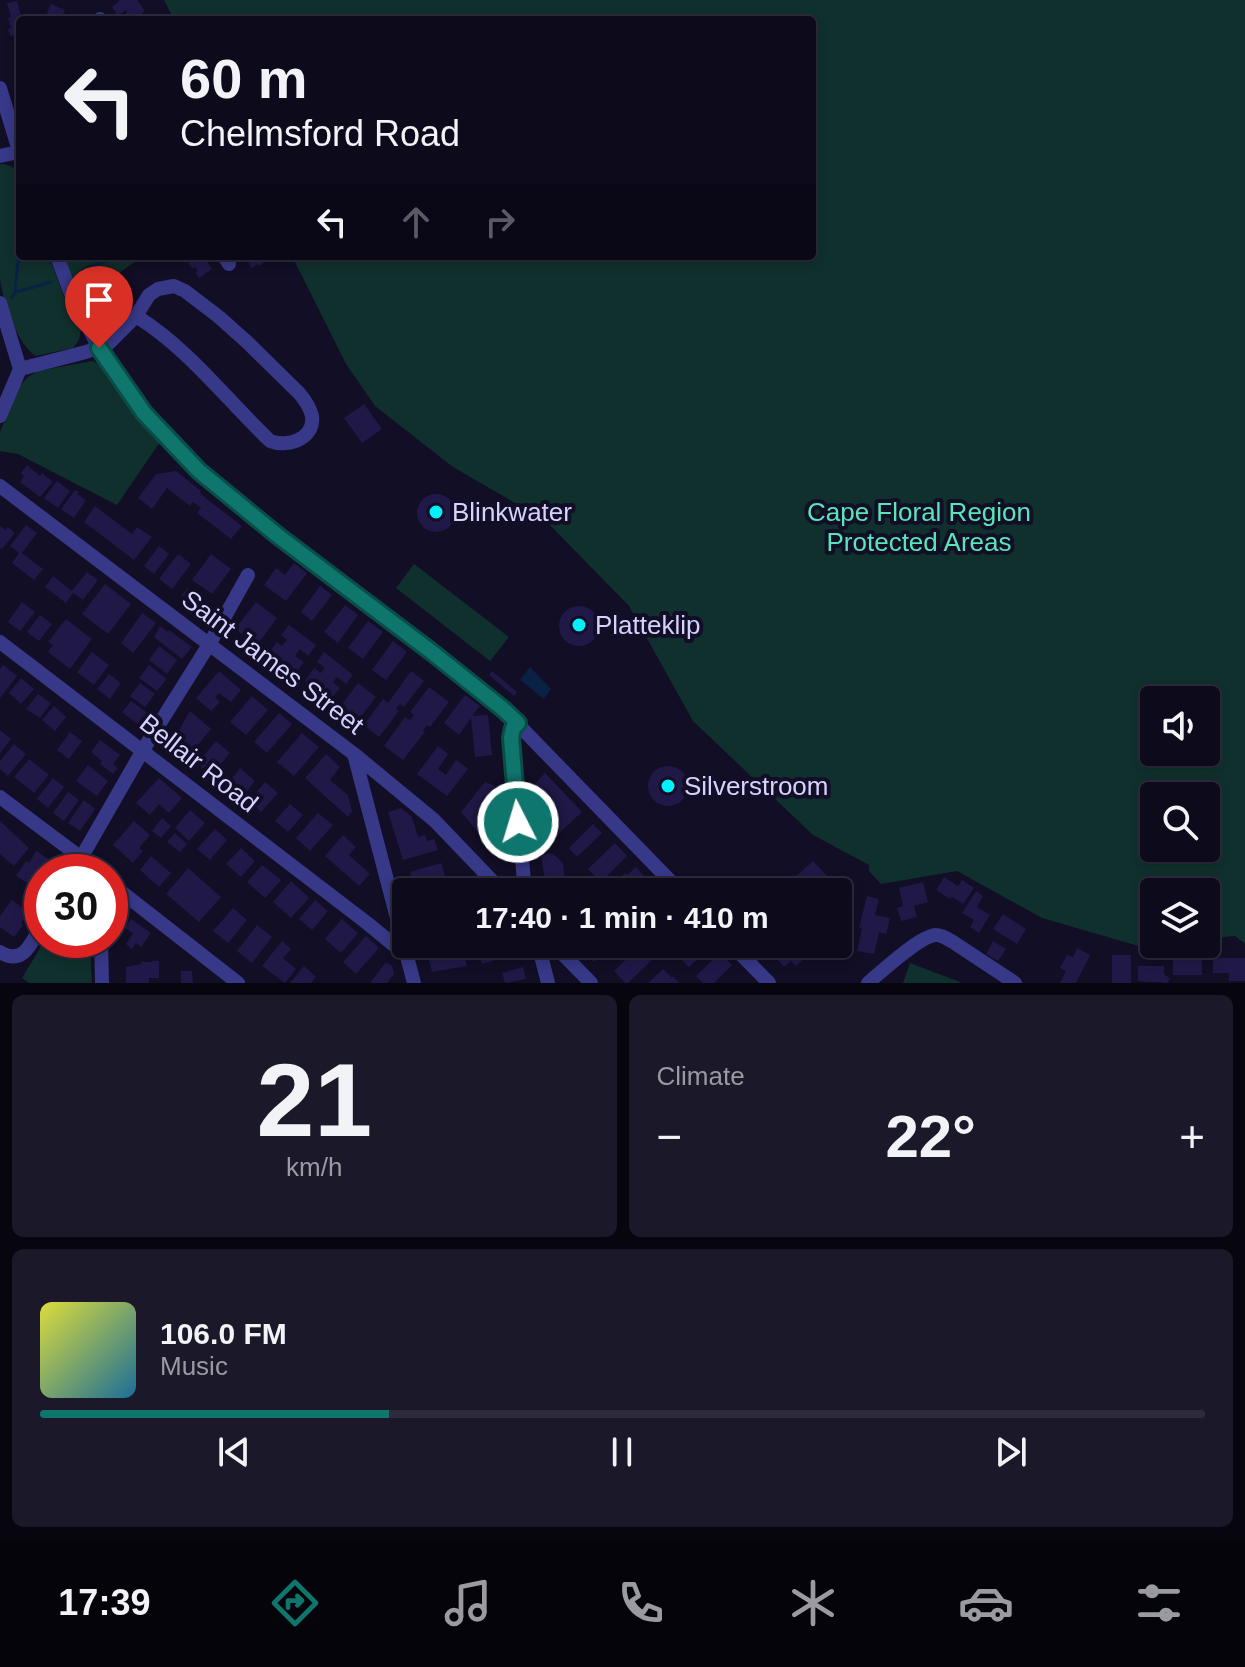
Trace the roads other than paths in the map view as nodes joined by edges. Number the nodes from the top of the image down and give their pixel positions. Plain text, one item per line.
1 (0, 88) edge
2 (16, 140) edge
3 (58, 260) edge
4 (1, 311) edge
5 (136, 316) junction
6 (99, 348) junction
7 (20, 369) junction
8 (1, 409) edge
9 (0, 486) edge
10 (248, 575) dead end
11 (0, 642) edge
12 (210, 643) junction
13 (518, 723) junction
14 (143, 750) junction
15 (354, 754) junction
16 (382, 776) junction
17 (0, 797) edge
18 (366, 801) junction
19 (74, 854) edge
20 (93, 854) edge
21 (490, 878) edge
22 (524, 878) edge
23 (667, 878) edge
24 (128, 897) edge
25 (392, 902) edge
26 (392, 920) edge
27 (367, 923) junction
28 (392, 944) edge
29 (24, 951) edge
30 (0, 952) edge
31 (101, 958) edge
32 (407, 958) edge
33 (542, 958) edge
34 (567, 958) edge
35 (745, 958) edge
36 (235, 982) edge
37 (102, 983) edge
38 (414, 983) edge
39 (548, 983) edge
40 (591, 983) edge
41 (769, 983) edge
42 (868, 983) edge
43 (1015, 983) edge

1 - 2 street
3 - 6 street
4 - 7 street
5 - 5 street
5 - 6 street
6 - 7 street
6 - 13 street
7 - 8 street
9 - 12 street, Saint James Street
10 - 12 street
11 - 14 street, Bellair Road
12 - 14 street
12 - 15 street, Saint James Street
13 - 22 street
13 - 23 street
14 - 20 street
14 - 27 street, Bellair Road
15 - 16 street, Saint James Street
15 - 18 street
16 - 18 street
16 - 21 street, Saint James Street
17 - 19 street
18 - 25 street
24 - 36 street
26 - 27 street
27 - 28 street, Bellair Road
29 - 30 street
31 - 37 street
32 - 38 street
33 - 39 street
34 - 40 street
35 - 41 street
42 - 43 street

